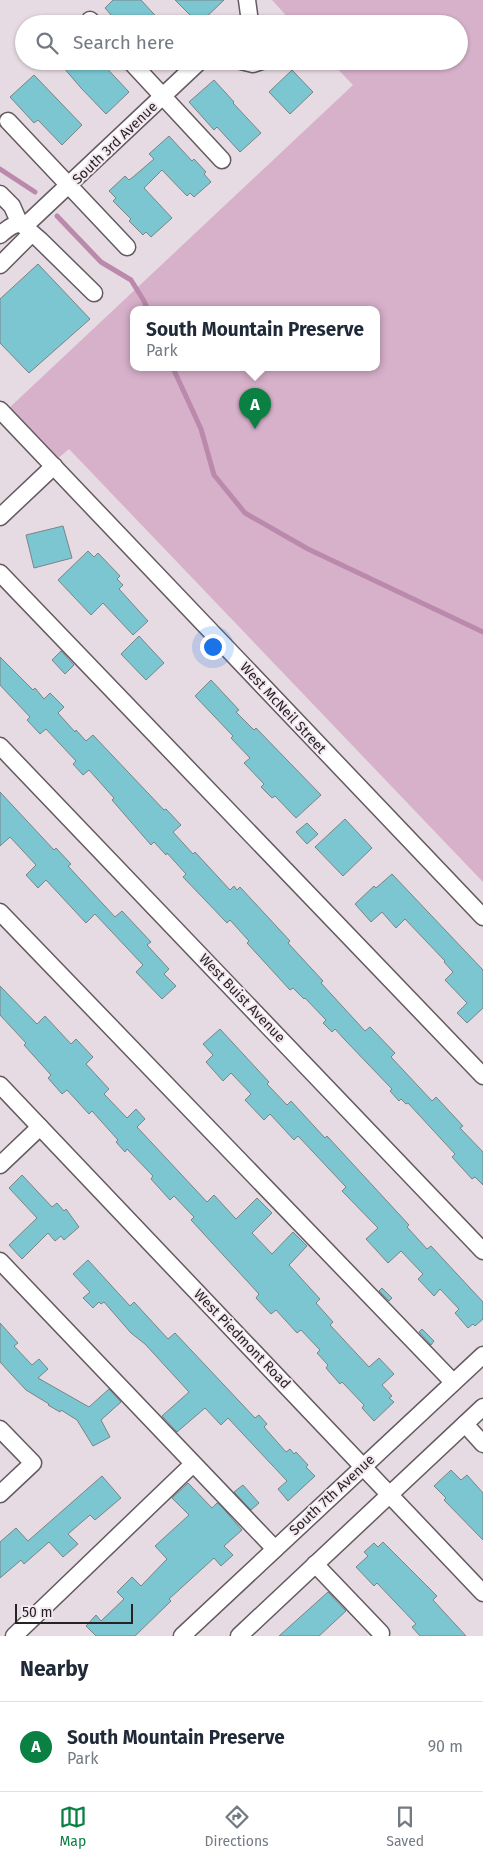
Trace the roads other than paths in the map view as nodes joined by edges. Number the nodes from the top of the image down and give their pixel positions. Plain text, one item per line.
1 (247, 0) edge
2 (250, 15) edge
3 (138, 70) edge
4 (190, 70) edge
5 (163, 96) junction
6 (8, 122) dead end
7 (222, 160) dead end
8 (69, 186) junction
9 (0, 194) edge
10 (25, 226) junction
11 (0, 235) edge
12 (127, 247) dead end
13 (0, 265) edge
14 (94, 293) dead end
15 (0, 410) edge
16 (54, 466) junction
17 (0, 517) edge
18 (0, 573) edge
19 (0, 746) edge
20 (0, 912) edge
21 (483, 918) edge
22 (483, 1076) edge
23 (0, 1085) edge
24 (40, 1127) junction
25 (0, 1165) edge
26 (483, 1251) edge
27 (0, 1261) edge
28 (483, 1355) edge
29 (453, 1382) junction
30 (483, 1407) edge
31 (465, 1424) junction
32 (0, 1429) edge
33 (483, 1444) edge
34 (193, 1464) junction
35 (363, 1467) junction
36 (390, 1493) junction
37 (0, 1494) edge
38 (275, 1549) junction
39 (315, 1564) junction
40 (483, 1593) edge
41 (381, 1635) edge
42 (14, 1636) edge
43 (182, 1636) edge
44 (240, 1636) edge

1 - 2 street
3 - 5 street
4 - 5 street, South 3rd Avenue
5 - 7 street
5 - 8 street, South 3rd Avenue
6 - 8 street
8 - 10 street, South 3rd Avenue
8 - 12 street
9 - 10 street
10 - 11 street, South 3rd Avenue
10 - 13 street, South 3rd Avenue
10 - 14 street
15 - 16 street, West McNeil Street
16 - 17 street
16 - 21 street, West McNeil Street
18 - 22 street
19 - 26 street, West Buist Avenue
20 - 29 street
23 - 24 street, West Piedmont Road
24 - 25 street
24 - 35 street, West Piedmont Road
27 - 34 street
28 - 29 street, South 7th Avenue
29 - 35 street, South 7th Avenue
30 - 31 street
31 - 33 street
31 - 36 street
32 - 37 street
34 - 38 street
34 - 42 street
35 - 36 street, West Piedmont Road
35 - 38 street, South 7th Avenue
36 - 39 street
36 - 40 street, West Piedmont Road
38 - 43 street, South 7th Avenue
39 - 41 street
39 - 44 street

